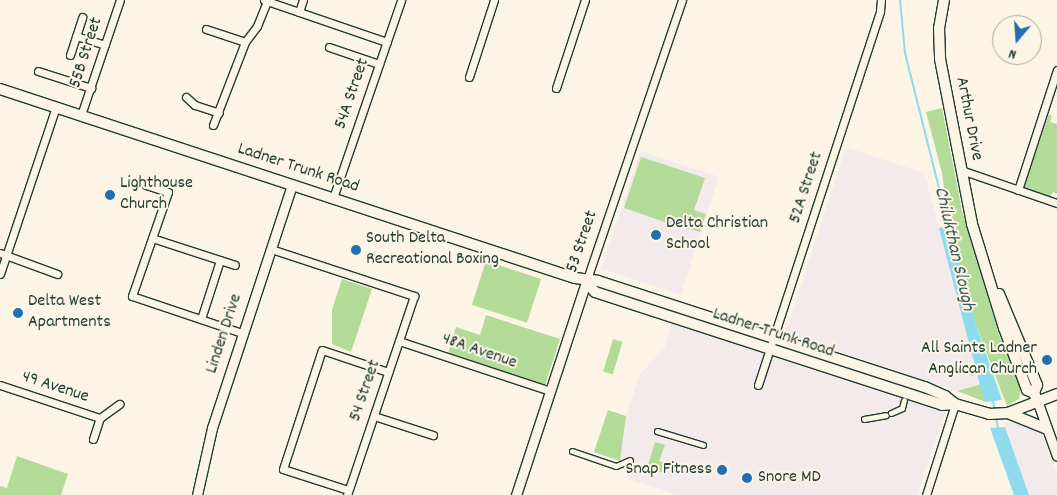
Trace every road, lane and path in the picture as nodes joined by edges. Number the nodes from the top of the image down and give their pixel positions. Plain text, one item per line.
1 (120, 0) edge
2 (303, 0) edge
3 (401, 0) edge
4 (494, 0) edge
5 (585, 0) edge
6 (682, 0) edge
7 (881, 0) edge
8 (944, 0) edge
9 (265, 1) edge
10 (299, 12) junction
11 (82, 17) dead end
12 (206, 29) dead end
13 (76, 36) junction
14 (245, 42) junction
15 (387, 42) junction
16 (105, 45) junction
17 (328, 47) dead end
18 (70, 55) dead end
19 (380, 64) junction
20 (1057, 70) edge
21 (38, 71) dead end
22 (469, 77) dead end
23 (90, 88) junction
24 (556, 88) dead end
25 (0, 89) edge
26 (186, 97) dead end
27 (56, 107) junction
28 (219, 113) junction
29 (82, 115) junction
30 (213, 125) dead end
31 (961, 170) junction
32 (292, 184) junction
33 (146, 185) dead end
34 (1018, 190) junction
35 (333, 198) junction
36 (1057, 203) edge
37 (152, 238) junction
38 (272, 249) junction
39 (3, 254) edge
40 (220, 260) junction
41 (235, 265) dead end
42 (0, 274) edge
43 (57, 274) dead end
44 (586, 282) junction
45 (201, 319) junction
46 (242, 333) junction
47 (773, 338) junction
48 (399, 341) junction
49 (770, 349) junction
50 (388, 372) junction
51 (0, 385) edge
52 (758, 385) dead end
53 (550, 391) junction
54 (1057, 394) edge
55 (904, 400) dead end
56 (1038, 403) junction
57 (119, 404) dead end
58 (955, 404) junction
59 (1008, 413) junction
60 (374, 416) junction
61 (100, 418) junction
62 (864, 419) dead end
63 (1047, 430) junction
64 (657, 431) dead end
65 (433, 435) dead end
66 (93, 439) dead end
67 (703, 445) dead end
68 (572, 451) dead end
69 (1057, 456) edge
70 (630, 460) dead end
71 (348, 493) edge
72 (198, 495) edge
73 (516, 495) edge
74 (926, 495) edge

1 - 16 street, 55B Street
2 - 10 street
3 - 15 street, 54A Street
4 - 22 street
5 - 24 street
6 - 44 street, 53 Street
7 - 47 street, 52A Street
8 - 31 main road, Arthur Drive
9 - 10 street
9 - 14 street
10 - 15 street
11 - 13 street
12 - 14 street
13 - 16 street
13 - 18 street
14 - 28 street
15 - 19 street, 54A Street
16 - 23 street, 55B Street
17 - 19 street
19 - 35 street, 54A Street
20 - 34 street
21 - 23 street
23 - 29 street, 55B Street
25 - 27 main road, Ladner Trunk Road
26 - 28 street
27 - 29 main road, Ladner Trunk Road
27 - 39 street, 55B Street
28 - 30 street
29 - 32 main road, Ladner Trunk Road
31 - 34 street
31 - 56 main road, Arthur Drive
32 - 35 main road, Ladner Trunk Road
32 - 38 street, Linden Drive
33 - 37 street
34 - 36 street
35 - 44 main road, Ladner Trunk Road
37 - 40 street
37 - 45 street
38 - 46 street, Linden Drive
38 - 48 street, 54 Street
39 - 42 street, 55B Street
39 - 43 street
40 - 41 street
40 - 45 street
44 - 47 main road, Ladner Trunk Road
44 - 49 main road, Ladner Trunk Road
44 - 53 street, 53 Street
45 - 46 street
46 - 72 street, Linden Drive
47 - 49 street, 52A Street
47 - 58 main road, Ladner Trunk Road
48 - 50 street, 54 Street
48 - 53 street, 48A Avenue
49 - 52 street, 52A Street
49 - 58 main road, Ladner Trunk Road
50 - 60 street, 54 Street
50 - 71 street
51 - 61 street, 49 Avenue
53 - 73 street, 53 Street
54 - 56 main road, Ladner Trunk Road
55 - 62 street
56 - 59 main road, Ladner Trunk Road
56 - 63 street
57 - 61 street, 49 Avenue
58 - 59 main road, Ladner Trunk Road
58 - 74 street
59 - 63 main road
60 - 65 street
60 - 71 street, 54 Street
61 - 66 street, 49 Avenue
63 - 69 street
64 - 67 street
68 - 70 street

